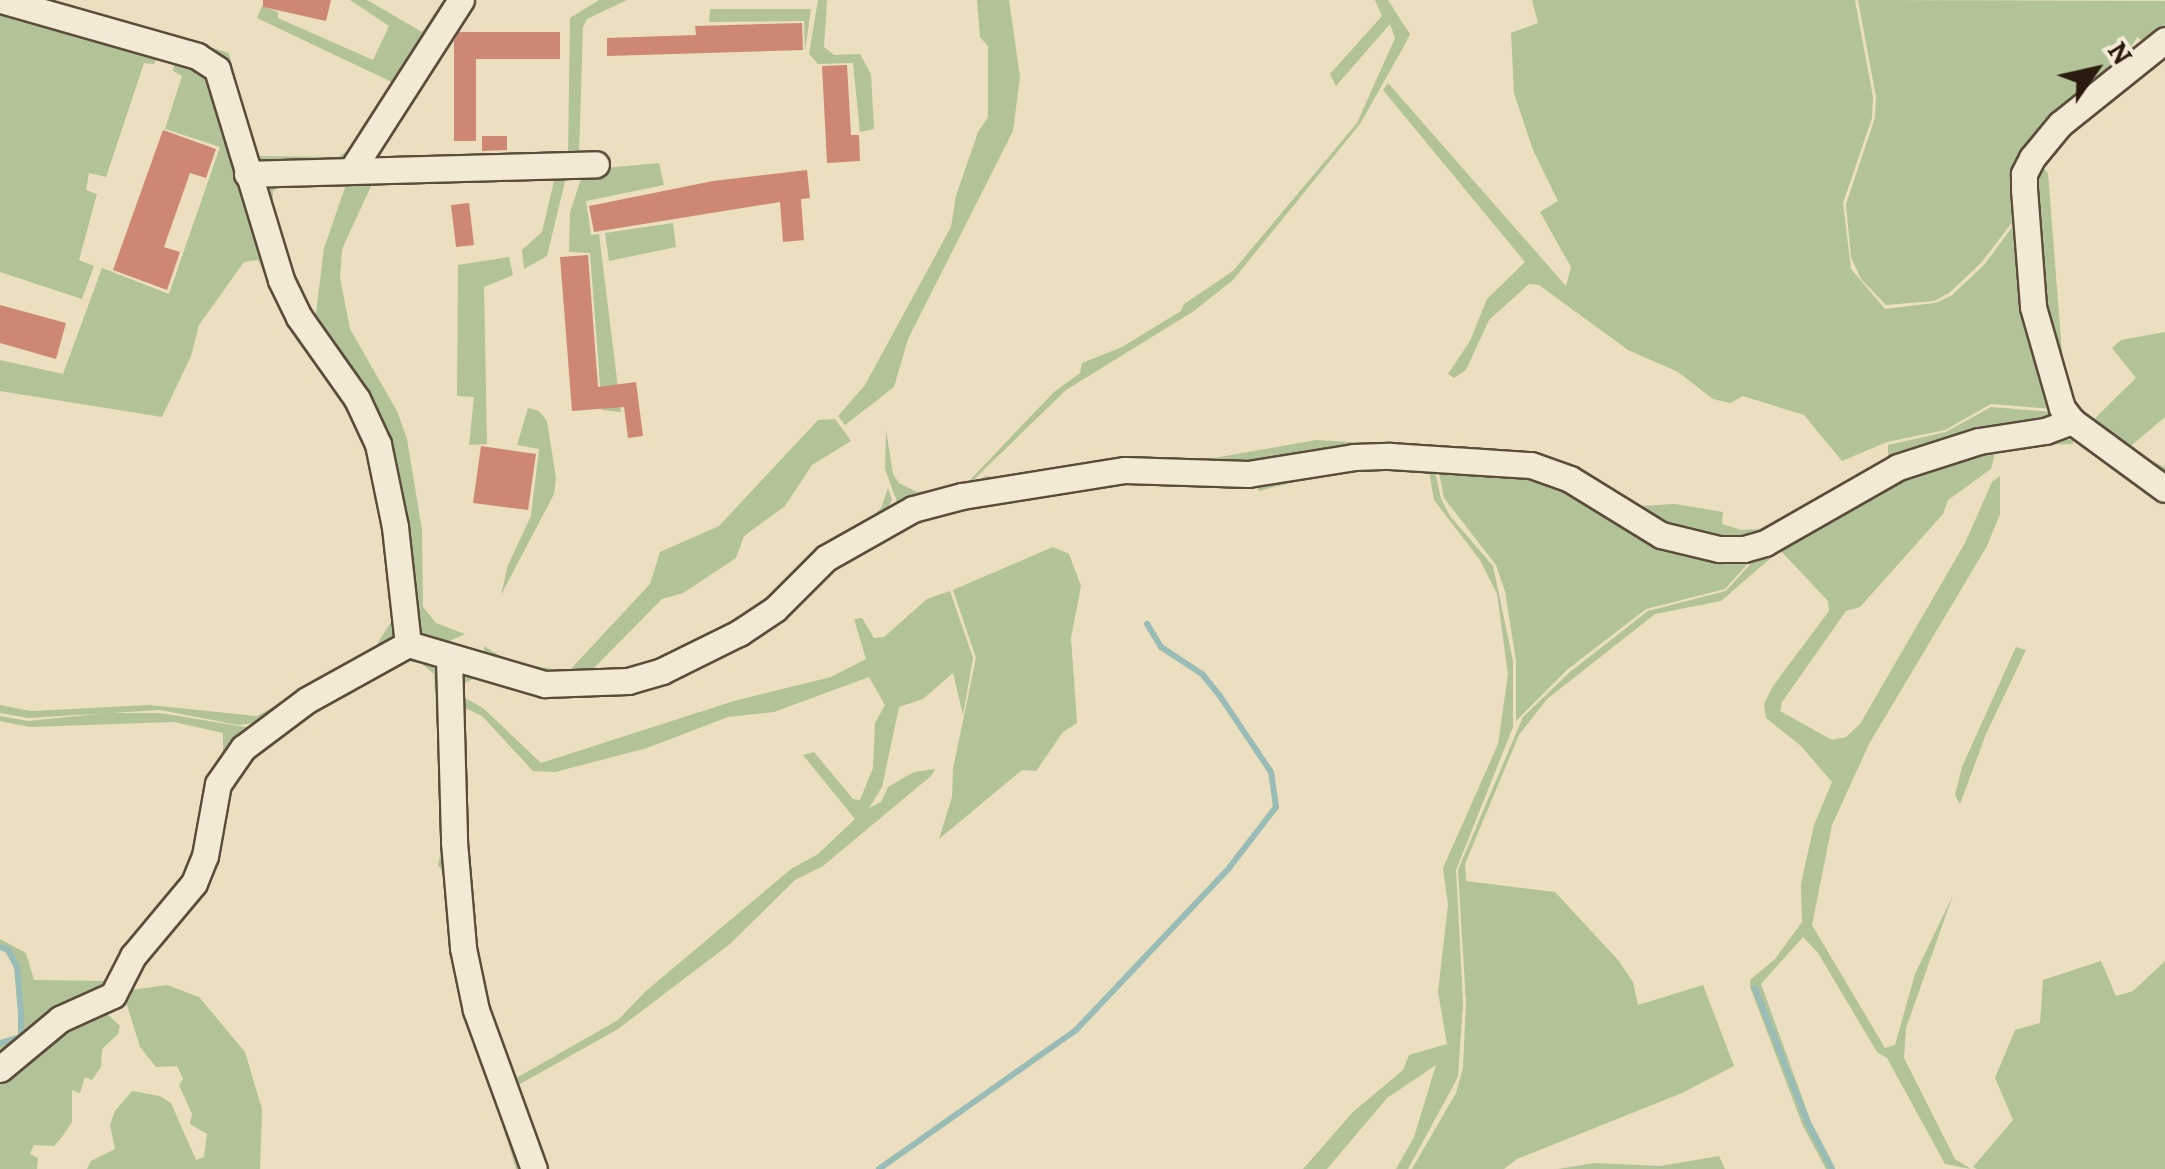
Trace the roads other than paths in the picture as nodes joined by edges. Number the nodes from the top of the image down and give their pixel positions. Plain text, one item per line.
1 (1, 0) edge
2 (462, 0) edge
3 (2165, 40) edge
4 (596, 164) dead end
5 (353, 168) junction
6 (247, 174) junction
7 (2072, 420) junction
8 (2165, 489) edge
9 (408, 644) junction
10 (449, 658) junction
11 (0, 1069) edge
12 (534, 1169) edge

1 - 6 street
2 - 5 street
3 - 7 street
4 - 5 street
5 - 6 street
6 - 9 street
7 - 8 street
7 - 10 street
9 - 10 street
9 - 11 street
10 - 12 street

